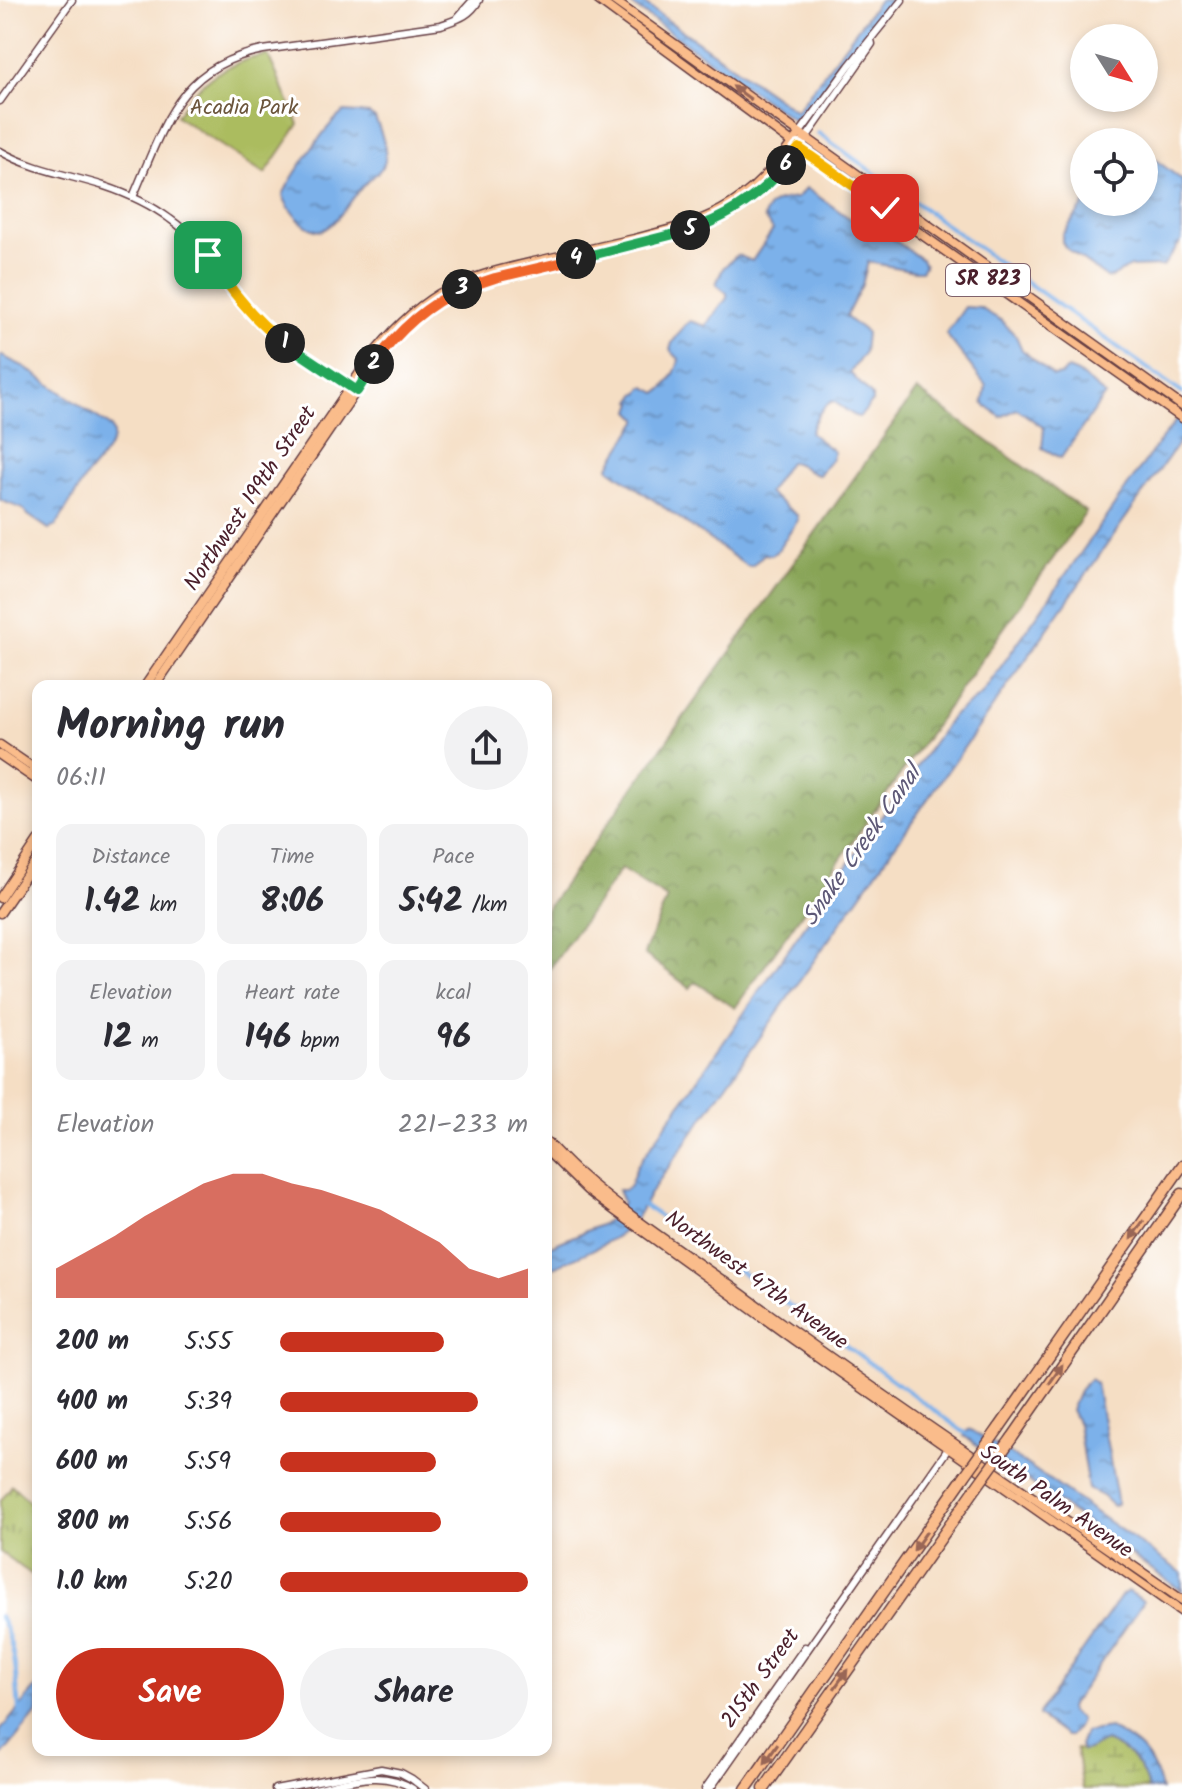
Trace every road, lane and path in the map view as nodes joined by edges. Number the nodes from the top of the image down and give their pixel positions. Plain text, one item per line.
1 (72, 0) edge
2 (473, 0) edge
3 (479, 0) edge
4 (598, 0) edge
5 (902, 0) edge
6 (615, 2) edge
7 (456, 20) junction
8 (0, 101) edge
9 (802, 136) junction
10 (796, 146) junction
11 (0, 151) edge
12 (133, 197) junction
13 (354, 389) junction
14 (1180, 411) edge
15 (149, 680) edge
16 (159, 680) edge
17 (0, 745) edge
18 (0, 755) edge
19 (32, 767) edge
20 (32, 777) edge
21 (32, 850) edge
22 (32, 867) edge
23 (0, 898) edge
24 (0, 913) edge
25 (552, 1147) edge
26 (552, 1156) edge
27 (1182, 1166) edge
28 (1182, 1194) edge
29 (616, 1207) junction
30 (950, 1446) junction
31 (1182, 1600) edge
32 (1182, 1612) edge
33 (369, 1774) junction
34 (275, 1789) edge
35 (314, 1789) edge
36 (413, 1789) edge
37 (425, 1789) edge
38 (707, 1789) edge
39 (746, 1789) edge
40 (764, 1789) edge

1 - 8 street
2 - 7 street
3 - 7 street
4 - 6 main road, SR 823
5 - 9 street
9 -> 6 main road, SR 823
6 - 10 main road, SR 823
7 - 12 street
9 - 10 main road, Northwest 199th Street
9 - 14 main road, SR 823
10 - 13 main road, Northwest 199th Street
10 - 14 main road, SR 823
11 - 12 street
12 - 13 street
13 - 15 main road, Northwest 199th Street
13 - 16 main road, Northwest 199th Street
17 - 19 main road
18 - 20 main road
21 - 23 main road
22 - 24 main road
25 - 29 main road, Northwest 47th Avenue
26 - 29 main road, Northwest 47th Avenue
27 -> 39 highway, bridge
40 -> 28 highway, bridge
29 - 30 main road, Northwest 47th Avenue
30 - 31 main road, South Palm Avenue
30 - 32 main road, South Palm Avenue
30 - 38 street, 215th Street
33 - 34 street
33 - 35 street
33 - 36 street
33 - 37 street

